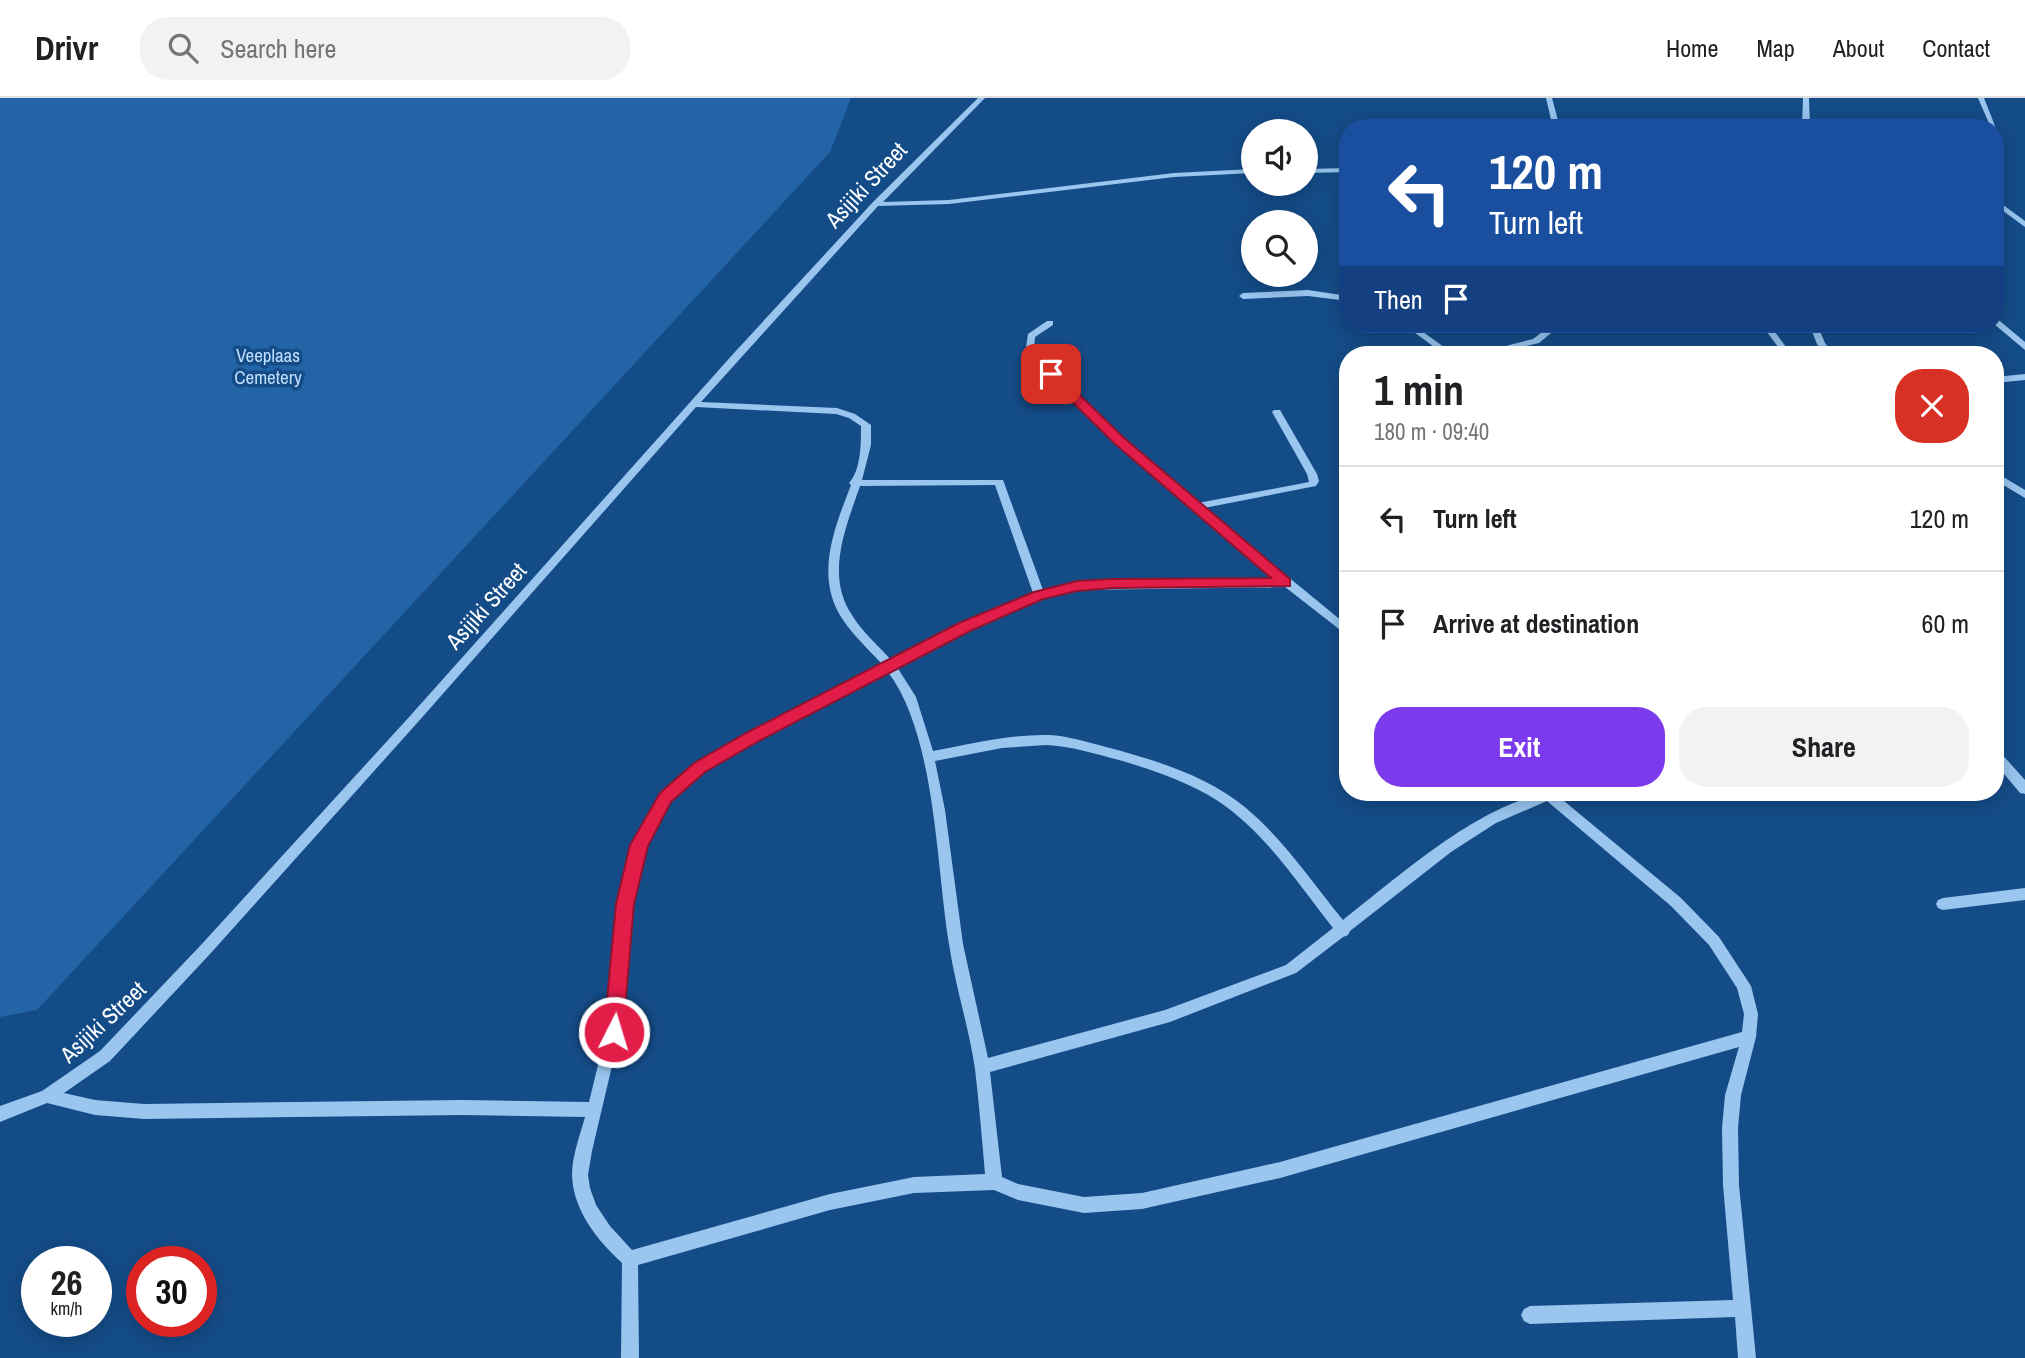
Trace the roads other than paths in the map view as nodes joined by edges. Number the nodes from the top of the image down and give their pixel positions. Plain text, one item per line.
1 (982, 98) edge
2 (1549, 98) edge
3 (1806, 98) edge
4 (1980, 98) edge
5 (1555, 119) edge
6 (1806, 119) edge
7 (1990, 119) edge
8 (1318, 170) edge
9 (1339, 170) edge
10 (1241, 172) edge
11 (876, 204) junction
12 (2004, 208) edge
13 (2025, 225) edge
14 (1244, 296) dead end
15 (1339, 298) edge
16 (1050, 323) dead end
17 (2004, 328) edge
18 (1419, 333) edge
19 (1546, 333) edge
20 (1438, 346) edge
21 (1515, 346) edge
22 (2025, 347) edge
23 (2025, 377) edge
24 (2004, 379) edge
25 (693, 404) junction
26 (1277, 412) dead end
27 (2004, 481) edge
28 (854, 484) junction
29 (2025, 495) edge
30 (1195, 507) junction
31 (1285, 583) junction
32 (1039, 595) junction
33 (1339, 625) edge
34 (891, 665) junction
35 (930, 757) junction
36 (2004, 764) edge
37 (2025, 789) edge
38 (1532, 801) edge
39 (1559, 801) edge
40 (2025, 894) edge
41 (1943, 904) dead end
42 (1343, 931) junction
43 (1748, 1037) junction
44 (982, 1067) junction
45 (47, 1096) junction
46 (595, 1110) junction
47 (0, 1114) edge
48 (994, 1182) junction
49 (630, 1259) junction
50 (1741, 1308) junction
51 (1530, 1315) dead end
52 (630, 1358) edge
53 (1747, 1358) edge

1 - 11 street, Asijiki Street
2 - 5 street
3 - 6 street
4 - 7 street
8 - 9 street
10 - 11 street
11 - 25 street, Asijiki Street
12 - 13 street
14 - 15 street
16 - 30 street
17 - 22 street
18 - 20 street
19 - 21 street
23 - 24 street
25 - 28 street
25 - 45 street, Asijiki Street
26 - 30 street
27 - 29 street
28 - 32 street
28 - 34 street
30 - 31 street
31 - 32 street
31 - 33 street
32 - 34 street
34 - 35 street
34 - 46 street
35 - 42 street
35 - 44 street
36 - 37 street
38 - 42 street
39 - 43 street
40 - 41 street
42 - 44 street
43 - 48 street
43 - 50 street
44 - 48 street
45 - 46 street
45 - 47 street, Asijiki Street
46 - 49 street
48 - 49 street
49 - 52 street
50 - 51 street
50 - 53 street

